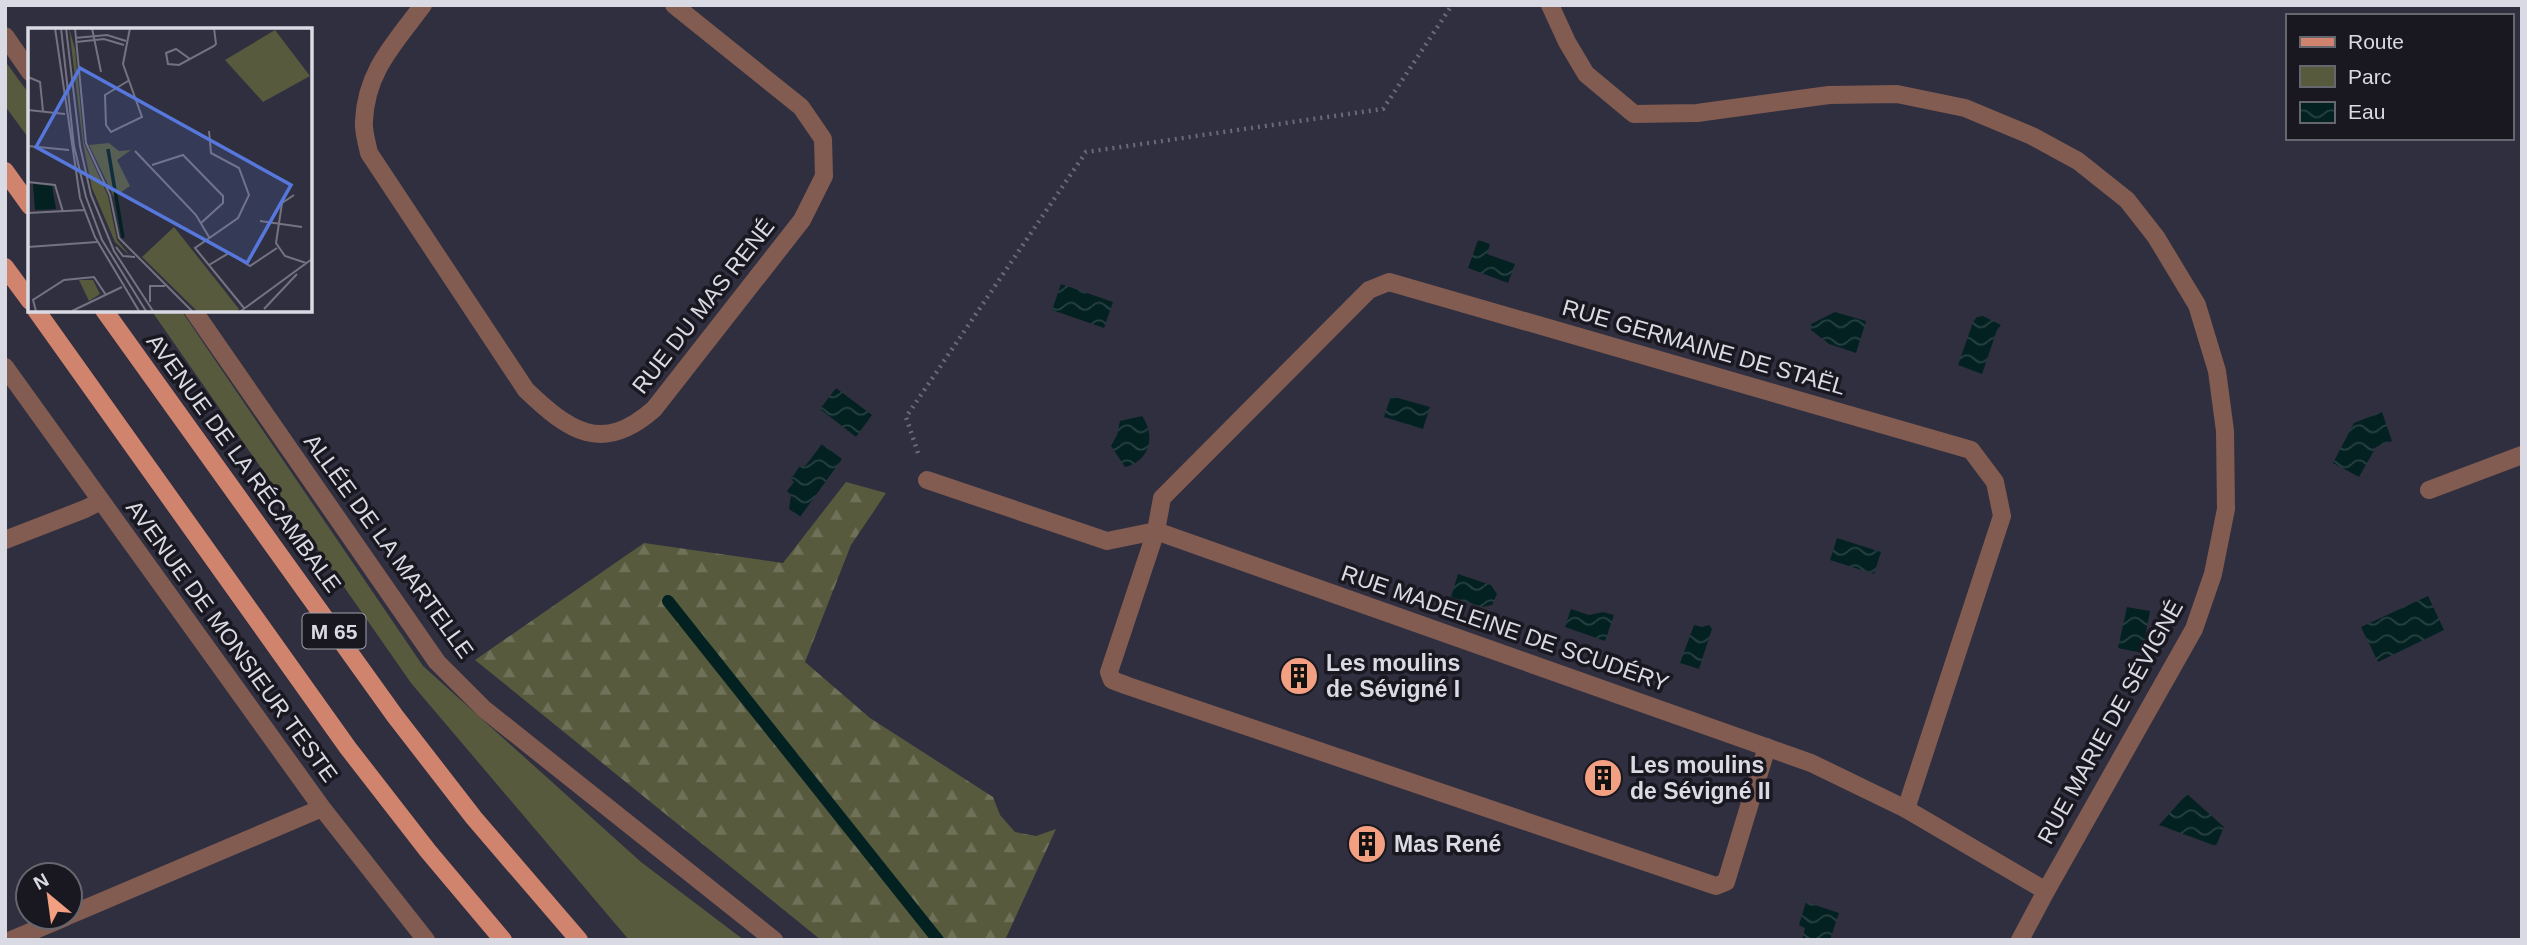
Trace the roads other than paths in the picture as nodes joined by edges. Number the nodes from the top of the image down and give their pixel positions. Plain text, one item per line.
1 (423, 5) edge
2 (674, 5) edge
3 (1549, 5) edge
4 (5, 37) edge
5 (28, 69) edge
6 (5, 172) edge
7 (28, 203) edge
8 (5, 267) edge
9 (28, 298) edge
10 (37, 312) edge
11 (105, 312) edge
12 (194, 312) edge
13 (5, 367) edge
14 (2522, 455) edge
15 (927, 480) road end
16 (2429, 490) dead end
17 (101, 501) junction
18 (1156, 531) junction
19 (5, 540) edge
20 (1767, 747) junction
21 (322, 807) junction
22 (1906, 809) junction
23 (2046, 891) junction
24 (84, 909) edge
25 (32, 931) edge
26 (11, 940) edge
27 (426, 940) edge
28 (503, 940) edge
29 (579, 940) edge
30 (774, 940) edge
31 (2020, 940) edge

1 - 2 street, RUE DU MAS RENÉ
3 - 23 street, RUE MARIE DE SÉVIGNÉ
4 - 5 street
6 - 7 main road
8 - 9 main road
10 - 28 main road, M 65
11 - 29 main road, AVENUE DE LA RÉCAMBALE / M 65
12 - 30 street, ALLÉE DE LA MARTELLE
13 - 17 street, AVENUE DE MONSIEUR TESTE
14 - 16 street
15 - 18 street
17 - 19 street
17 - 21 street, AVENUE DE MONSIEUR TESTE
18 - 20 street, RUE MADELEINE DE SCUDÉRY
18 - 20 street, RUE GERMAINE DE STAËL
18 - 22 street, RUE GERMAINE DE STAËL
20 - 22 street, RUE MADELEINE DE SCUDÉRY
21 - 24 street
21 - 27 street, AVENUE DE MONSIEUR TESTE
22 - 23 street, RUE MADELEINE DE SCUDÉRY
23 - 31 street, RUE MARIE DE SÉVIGNÉ
25 - 26 street

